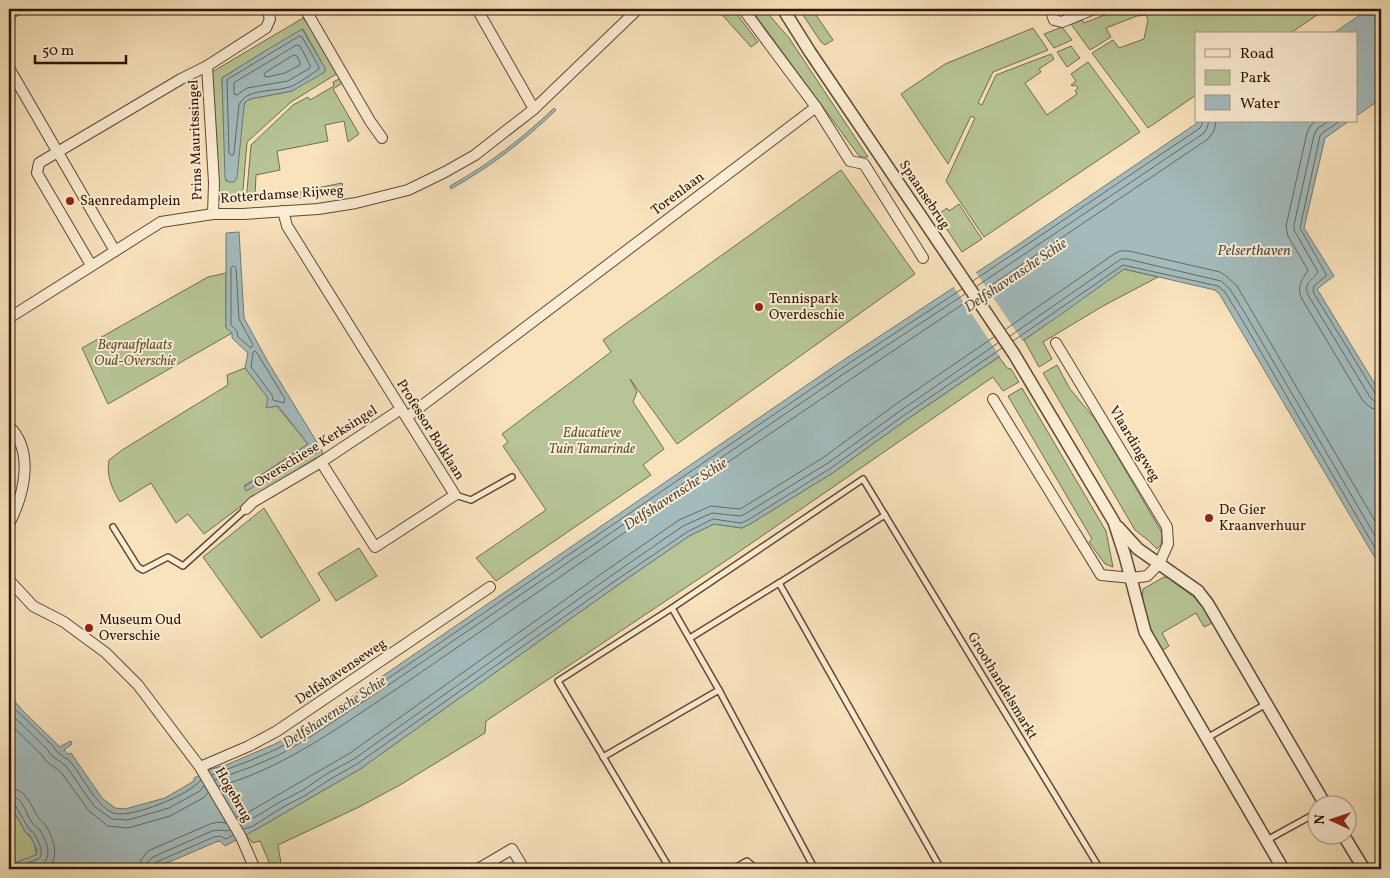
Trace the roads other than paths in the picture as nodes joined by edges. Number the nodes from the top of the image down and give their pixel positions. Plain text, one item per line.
1 (18, 9) edge
2 (267, 9) edge
3 (305, 9) edge
4 (477, 9) edge
5 (638, 9) edge
6 (743, 9) edge
7 (775, 9) edge
8 (783, 9) edge
9 (1050, 9) edge
10 (1094, 9) edge
11 (9, 14) edge
12 (810, 52) junction
13 (207, 66) junction
14 (9, 68) edge
15 (816, 107) junction
16 (534, 109) junction
17 (382, 138) dead end
18 (57, 152) junction
19 (283, 211) junction
20 (213, 214) junction
21 (115, 251) junction
22 (922, 258) dead end
23 (91, 265) junction
24 (9, 318) edge
25 (1056, 342) dead end
26 (993, 399) dead end
27 (404, 413) junction
28 (9, 426) edge
29 (322, 462) junction
30 (512, 477) dead end
31 (456, 495) junction
32 (246, 509) joint
33 (885, 515) junction
34 (1114, 522) junction
35 (9, 524) edge
36 (114, 528) dead end
37 (1159, 564) junction
38 (1132, 578) junction
39 (9, 580) edge
40 (779, 583) junction
41 (490, 587) dead end
42 (672, 608) junction
43 (690, 638) junction
44 (719, 690) junction
45 (1267, 704) junction
46 (1207, 738) junction
47 (603, 757) junction
48 (202, 770) junction
49 (1320, 796) edge
50 (1308, 817) edge
51 (1267, 840) junction
52 (1350, 846) edge
53 (255, 869) edge
54 (478, 869) edge
55 (524, 869) edge
56 (670, 869) edge
57 (734, 869) edge
58 (757, 869) edge
59 (808, 869) edge
60 (941, 869) edge
61 (1100, 869) edge
62 (1283, 869) edge
63 (1364, 869) edge

1 - 11 street
2 - 13 street, Prins Mauritssingel
3 - 17 street
4 - 16 street
5 - 16 street, Rotterdamse Rijweg
6 - 15 street
7 - 12 street
8 - 12 street
9 - 10 street
12 - 34 street, Spaansebrug
13 - 18 street
13 - 20 street, Prins Mauritssingel
14 - 18 street
15 - 22 street
15 - 27 street, Torenlaan
16 - 19 street, Rotterdamse Rijweg
18 - 21 street
18 - 23 street
19 - 20 street, Rotterdamse Rijweg
19 - 27 street, Professor Bolklaan
20 - 21 street, Rotterdamse Rijweg
21 - 23 street, Rotterdamse Rijweg
23 - 24 street, Rotterdamse Rijweg
25 - 37 street, Vlaardingweg
26 - 38 street
27 - 29 street, Overschiese Kerksingel
27 - 31 street, Professor Bolklaan
28 - 35 street
29 - 31 street, Professor Bolklaan
29 - 32 street, Overschiese Kerksingel
30 - 31 lane
32 - 36 lane
33 - 40 lane
33 - 42 lane, Groothandelsmarkt
33 - 61 lane, Groothandelsmarkt
34 - 37 street
34 - 38 street
37 - 38 street
37 - 45 street
38 - 46 street
39 - 48 street, Hogebrug
40 - 43 lane
40 - 60 lane
41 - 48 street, Delfshavenseweg
42 - 43 lane
42 - 47 lane, Groothandelsmarkt
43 - 44 lane
44 - 47 lane
44 - 59 lane
45 - 46 lane
45 - 49 street
46 - 51 street
47 - 56 lane, Groothandelsmarkt
48 - 53 street, Hogebrug
50 - 51 lane
51 - 62 street
52 - 63 street
54 - 55 street
57 - 58 lane

